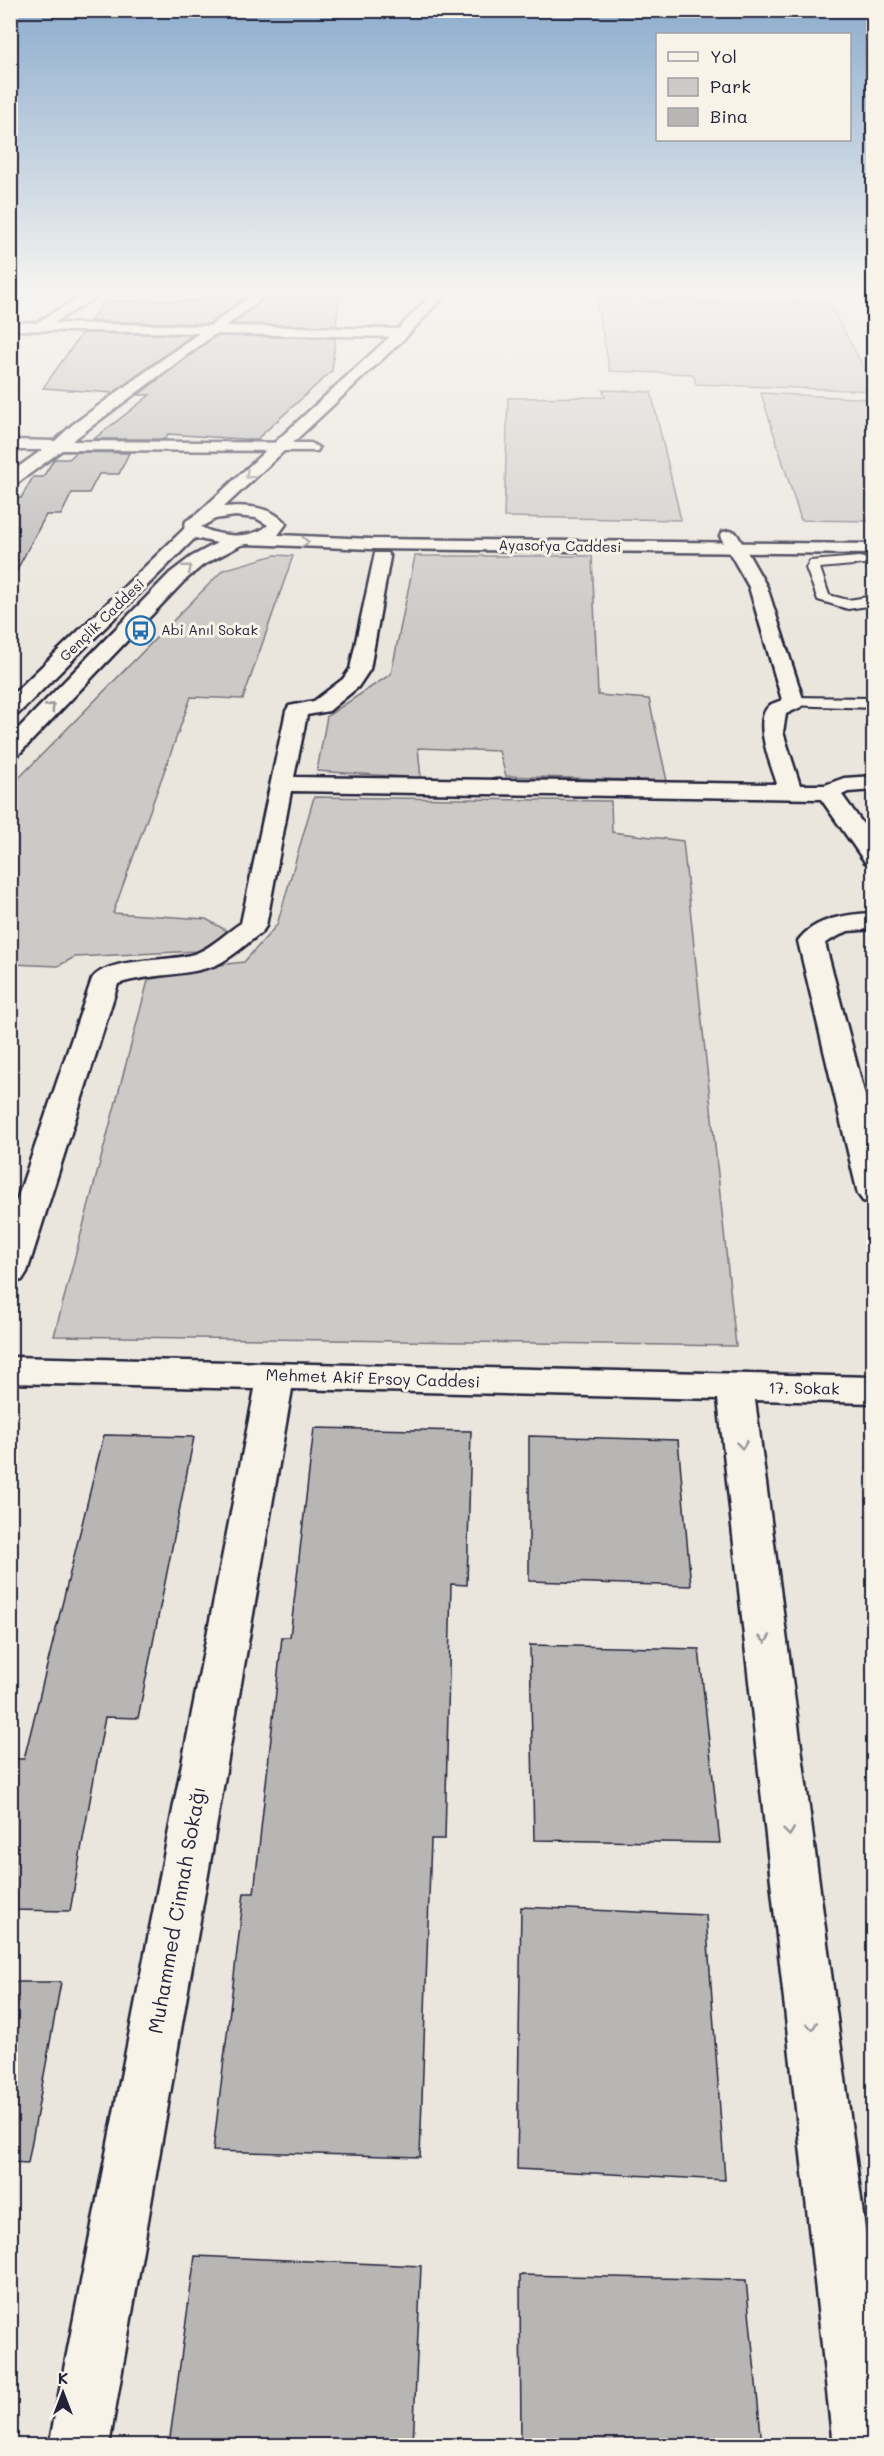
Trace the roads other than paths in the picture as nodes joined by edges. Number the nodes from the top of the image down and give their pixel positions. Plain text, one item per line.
1 (109, 405) edge
2 (325, 405) edge
3 (325, 434) dead end
4 (10, 445) edge
5 (59, 445) junction
6 (280, 446) junction
7 (311, 448) junction
8 (296, 462) dead end
9 (10, 481) edge
10 (264, 511) junction
11 (198, 523) junction
12 (873, 537) edge
13 (243, 539) junction
14 (732, 542) junction
15 (873, 549) edge
16 (381, 557) dead end
17 (864, 571) edge
18 (873, 600) edge
19 (793, 702) junction
20 (873, 703) edge
21 (10, 709) edge
22 (10, 750) edge
23 (873, 783) edge
24 (281, 784) junction
25 (791, 791) junction
26 (828, 792) junction
27 (873, 857) edge
28 (873, 921) edge
29 (873, 1194) edge
30 (10, 1272) edge
31 (10, 1370) edge
32 (276, 1375) junction
33 (735, 1387) junction
34 (873, 1390) edge
35 (79, 2445) edge
36 (863, 2445) edge

1 - 5 street
2 - 6 street, Gençlik Caddesi
3 - 7 street
4 - 5 street
5 - 6 street
5 - 9 street
6 - 7 street
6 -> 11 street, Gençlik Caddesi
7 - 8 street
10 - 11 street, Ayasofya Caddesi
10 - 13 street, Gençlik Caddesi
10 - 14 street, Ayasofya Caddesi
11 - 13 street, Ayasofya Caddesi
11 - 21 street, Gençlik Caddesi
12 - 14 street, Ayasofya Caddesi
13 -> 14 street, Ayasofya Caddesi
22 -> 13 street, Gençlik Caddesi
14 - 17 street, Ayasofya Caddesi
14 - 19 street
15 - 17 street, Ayasofya Caddesi
16 - 24 street
17 - 18 lane
19 - 20 lane
19 - 25 street
23 - 26 street
24 - 25 street
24 - 30 street
25 - 26 street
26 - 27 street
28 - 29 street
31 - 32 street, Mehmet Akif Ersoy Caddesi
32 - 33 street, Mehmet Akif Ersoy Caddesi
32 - 35 street, Muhammed Cinnah Sokağı
33 - 34 street, 17. Sokak
33 -> 36 street

